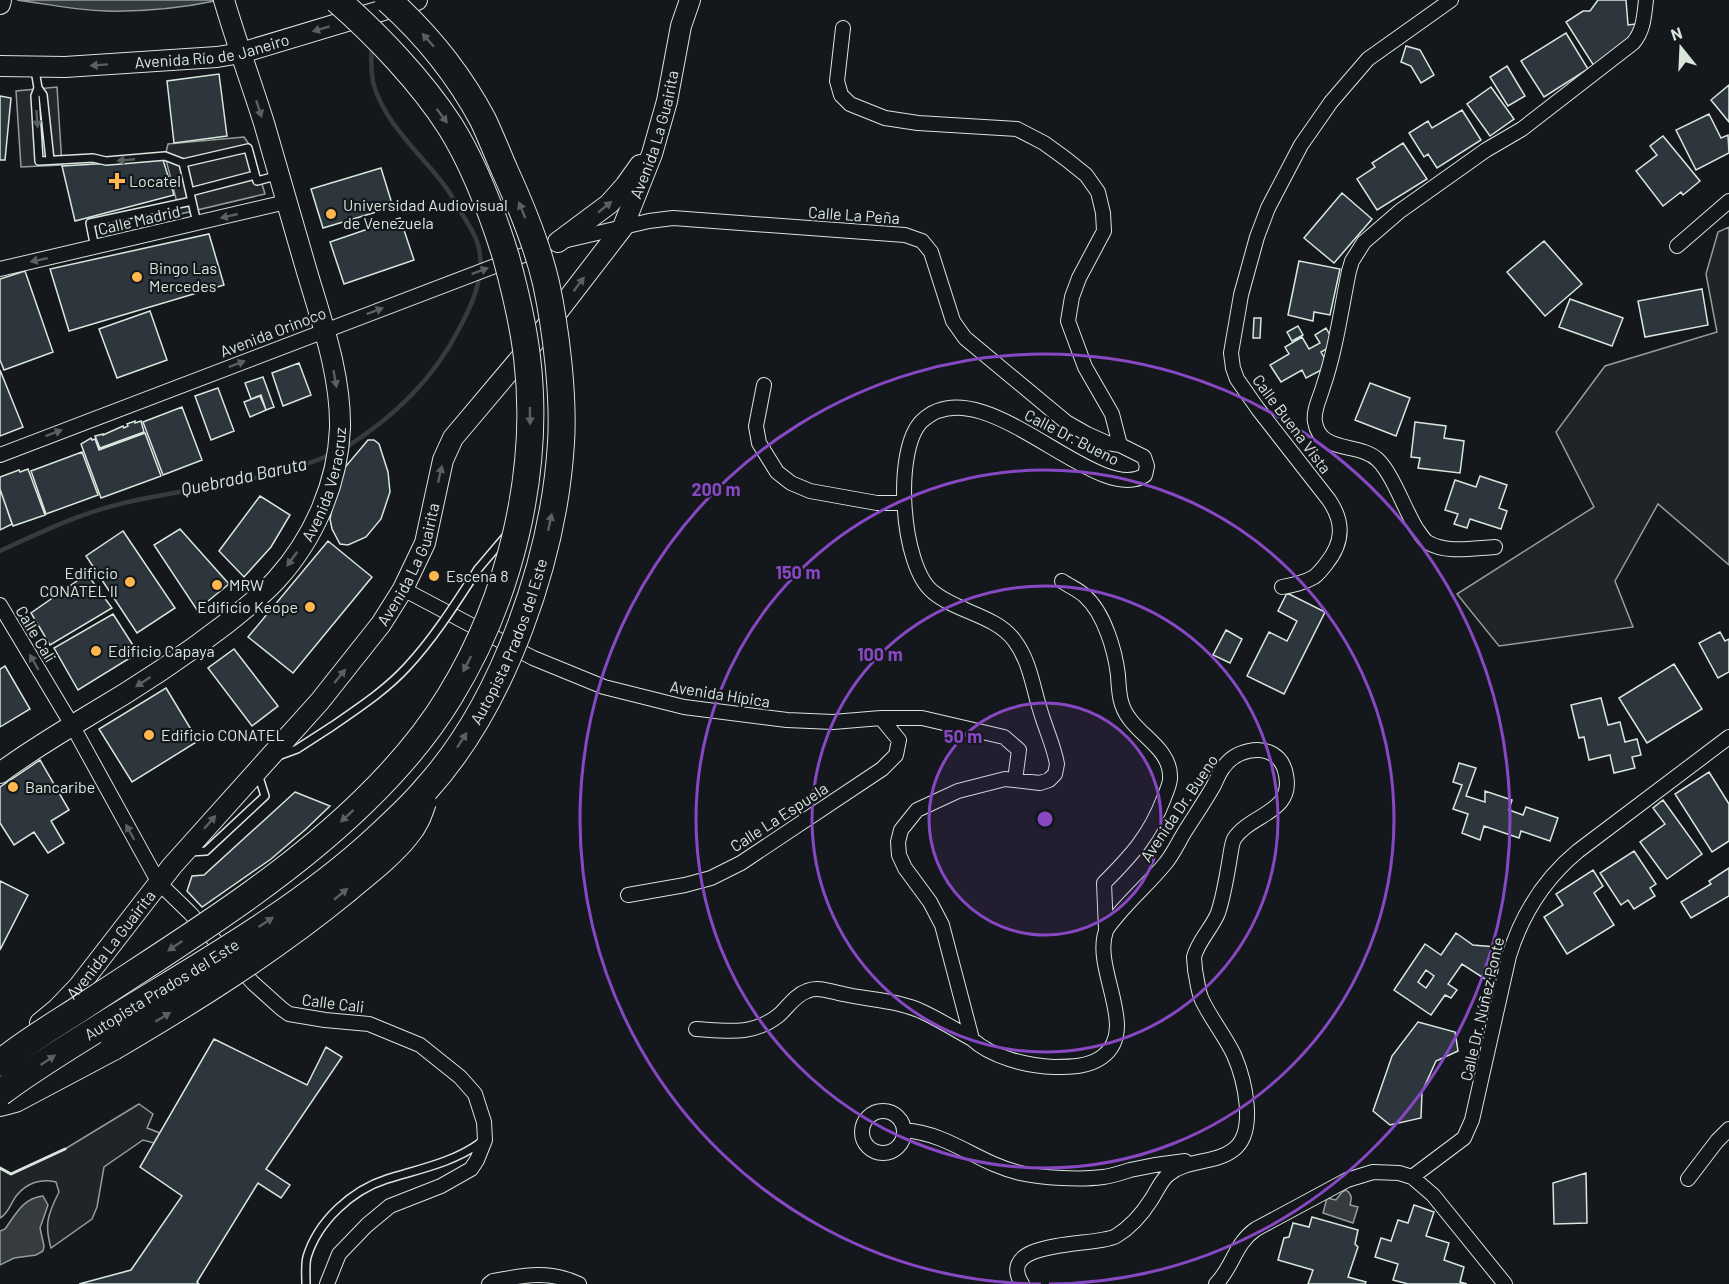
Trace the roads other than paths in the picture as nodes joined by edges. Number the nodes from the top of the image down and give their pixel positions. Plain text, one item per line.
1 (224, 0) edge
2 (233, 0) edge
3 (337, 0) edge
4 (388, 0) edge
5 (417, 0) edge
6 (690, 0) edge
7 (1451, 0) edge
8 (1646, 0) edge
9 (843, 28) dead end
10 (241, 53) junction
11 (0, 66) edge
12 (34, 67) junction
13 (656, 140) junction
14 (183, 163) junction
15 (255, 175) junction
16 (279, 176) junction
17 (190, 192) junction
18 (192, 201) junction
19 (1729, 201) edge
20 (286, 202) junction
21 (197, 223) junction
22 (622, 227) junction
23 (558, 242) junction
24 (1677, 246) dead end
25 (95, 248) junction
26 (0, 269) edge
27 (325, 331) junction
28 (764, 385) dead end
29 (1120, 445) junction
30 (0, 455) edge
31 (904, 504) junction
32 (518, 523) junction
33 (1495, 547) dead end
34 (1062, 581) dead end
35 (1282, 587) dead end
36 (403, 589) junction
37 (0, 605) edge
38 (881, 718) junction
39 (72, 726) junction
40 (1729, 737) edge
41 (261, 766) junction
42 (0, 773) edge
43 (1015, 780) junction
44 (428, 788) junction
45 (159, 883) junction
46 (628, 895) dead end
47 (1106, 930) junction
48 (696, 1029) dead end
49 (972, 1039) junction
50 (0, 1054) edge
51 (0, 1063) edge
52 (0, 1093) edge
53 (0, 1103) edge
54 (1729, 1129) edge
55 (904, 1130) dead end
56 (485, 1140) junction
57 (1217, 1157) junction
58 (1412, 1177) junction
59 (1688, 1179) dead end
60 (306, 1284) edge
61 (327, 1284) edge
62 (489, 1284) edge
63 (579, 1284) edge
64 (1022, 1284) edge
65 (1216, 1284) edge
66 (1505, 1284) edge

1 - 10 street
2 - 10 street
3 -> 32 highway, Autopista Prados del Este, bridge
44 -> 4 highway, Autopista Prados del Este, bridge
5 -> 10 street, Avenida Río de Janeiro
6 - 13 street, Avenida La Guairita
7 - 35 street, Calle Buena Vista
8 - 33 street
9 - 29 street, Calle Dr. Bueno
10 -> 12 street, Avenida Río de Janeiro
10 -> 16 street, Avenida Veracruz
11 - 12 street, Avenida Río de Janeiro
14 -> 12 lane
13 - 22 street, Avenida La Guairita
23 -> 13 street
14 - 15 lane
14 - 17 lane
15 - 16 lane
15 - 17 lane
16 - 20 street, Avenida Veracruz
17 - 18 lane
18 - 21 lane
18 - 25 lane
19 - 24 street
20 -> 21 street, Calle Madrid
20 - 27 street, Avenida Veracruz
21 - 25 street, Calle Madrid
22 - 23 street, Calle La Peña
22 - 29 street, Calle La Peña
36 -> 22 street, Avenida La Guairita
27 -> 23 street, Avenida Orinoco, bridge
25 -> 26 street, Calle Madrid
30 -> 27 street, Avenida Orinoco
27 -> 39 street, Avenida Veracruz
28 - 31 street
29 - 31 street, Calle Dr. Bueno
31 - 43 street, Calle Dr. Bueno
32 - 41 lane, bridge
32 -> 51 highway, Autopista Prados del Este, bridge
34 - 47 street
36 - 38 street, Avenida Hípica
41 -> 36 street, Avenida La Guairita
39 -> 37 street, Calle Cali
38 - 43 street, Avenida Hípica
38 - 46 street, Calle La Espuela
39 - 42 street, Avenida Veracruz
45 -> 39 street, Calle Cali
40 - 58 street, Calle Dr. Núñez Ponte
41 - 45 street, Avenida La Guairita
43 - 49 street
52 -> 44 highway, Autopista Prados del Este, bridge
53 -> 44 highway, bridge
45 - 50 street, Avenida La Guairita
45 - 56 street, Calle Cali
47 - 49 street
47 - 57 street, Avenida Dr. Bueno
48 - 49 street
54 - 59 street
55 - 57 street
56 - 60 lane
56 - 61 street
57 - 64 street, Avenida Dr. Bueno
58 - 65 street
58 - 66 street
62 - 63 street

